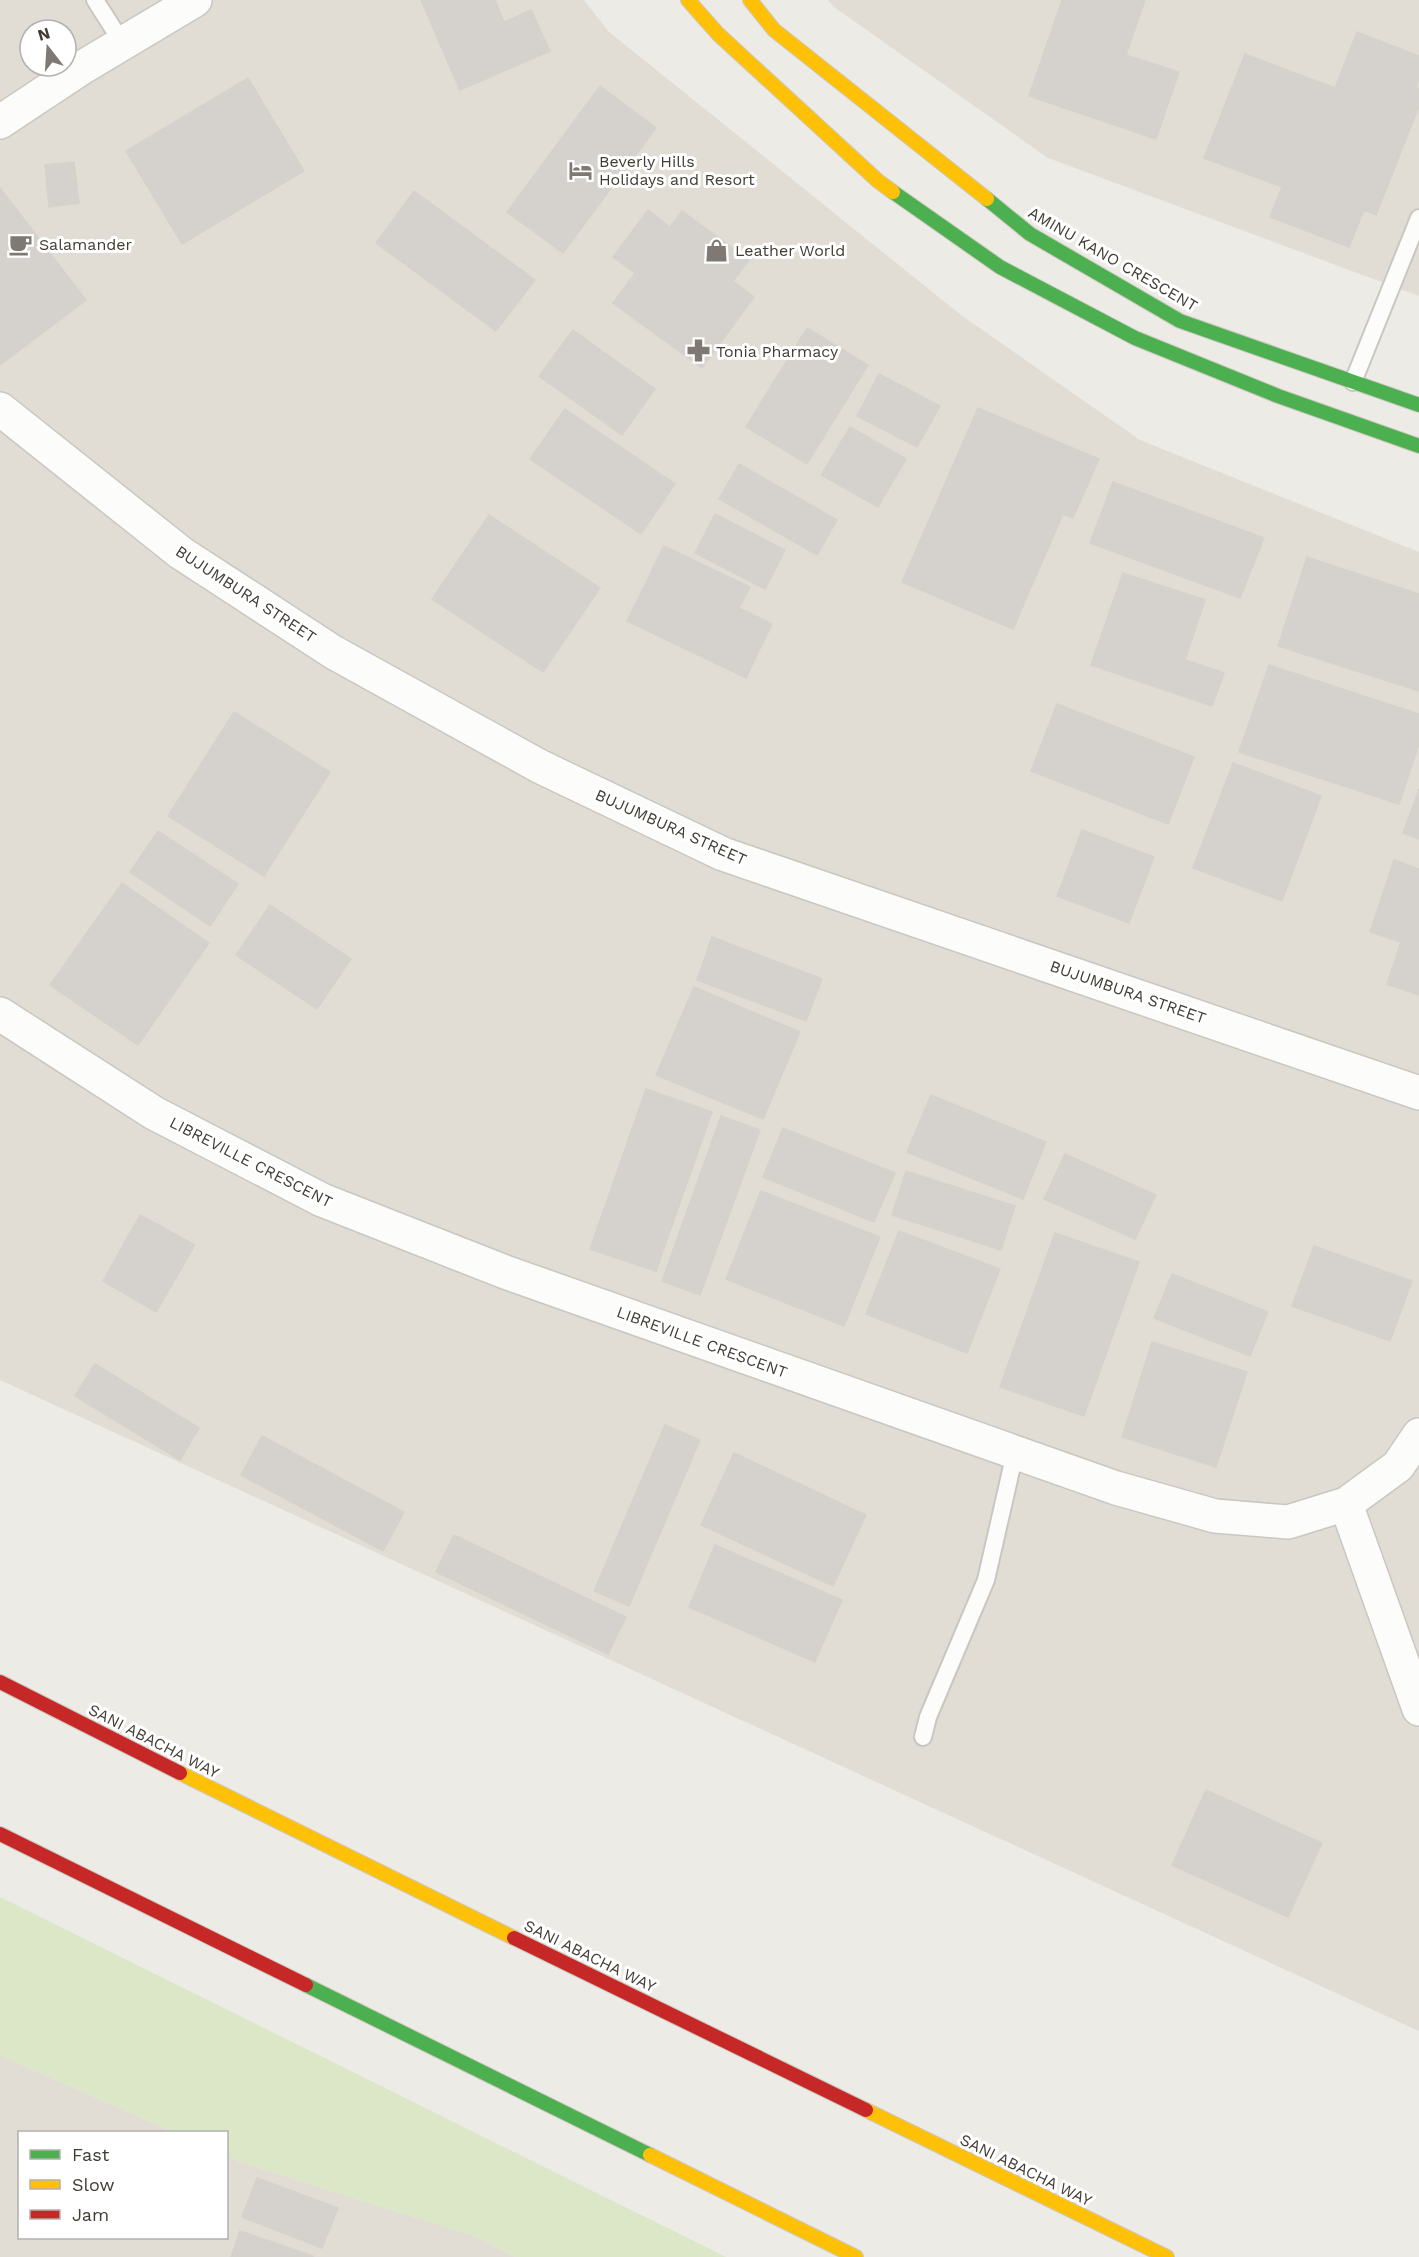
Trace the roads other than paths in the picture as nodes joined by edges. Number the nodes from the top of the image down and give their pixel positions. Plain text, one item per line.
1 (95, 0) edge
2 (195, 0) edge
3 (688, 0) edge
4 (750, 0) edge
5 (123, 44) junction
6 (0, 122) edge
7 (1419, 218) edge
8 (1353, 382) junction
9 (1419, 405) edge
10 (0, 409) edge
11 (1419, 446) edge
12 (0, 1014) edge
13 (1419, 1093) edge
14 (1419, 1435) edge
15 (1015, 1453) junction
16 (1346, 1504) junction
17 (0, 1682) edge
18 (1419, 1709) edge
19 (923, 1737) dead end
20 (0, 1834) edge
21 (856, 2257) edge
22 (1167, 2257) edge

1 - 5 lane
2 - 5 street
3 - 11 main road
4 - 8 main road, AMINU KANO CRESCENT
5 - 6 street
7 - 8 lane
8 - 9 main road, AMINU KANO CRESCENT
10 - 13 street, BUJUMBURA STREET
12 - 15 street, LIBREVILLE CRESCENT
14 - 16 street, LIBREVILLE CRESCENT
15 - 16 street, LIBREVILLE CRESCENT
15 - 19 lane
16 - 18 street
17 - 22 main road, SANI ABACHA WAY
20 - 21 main road

